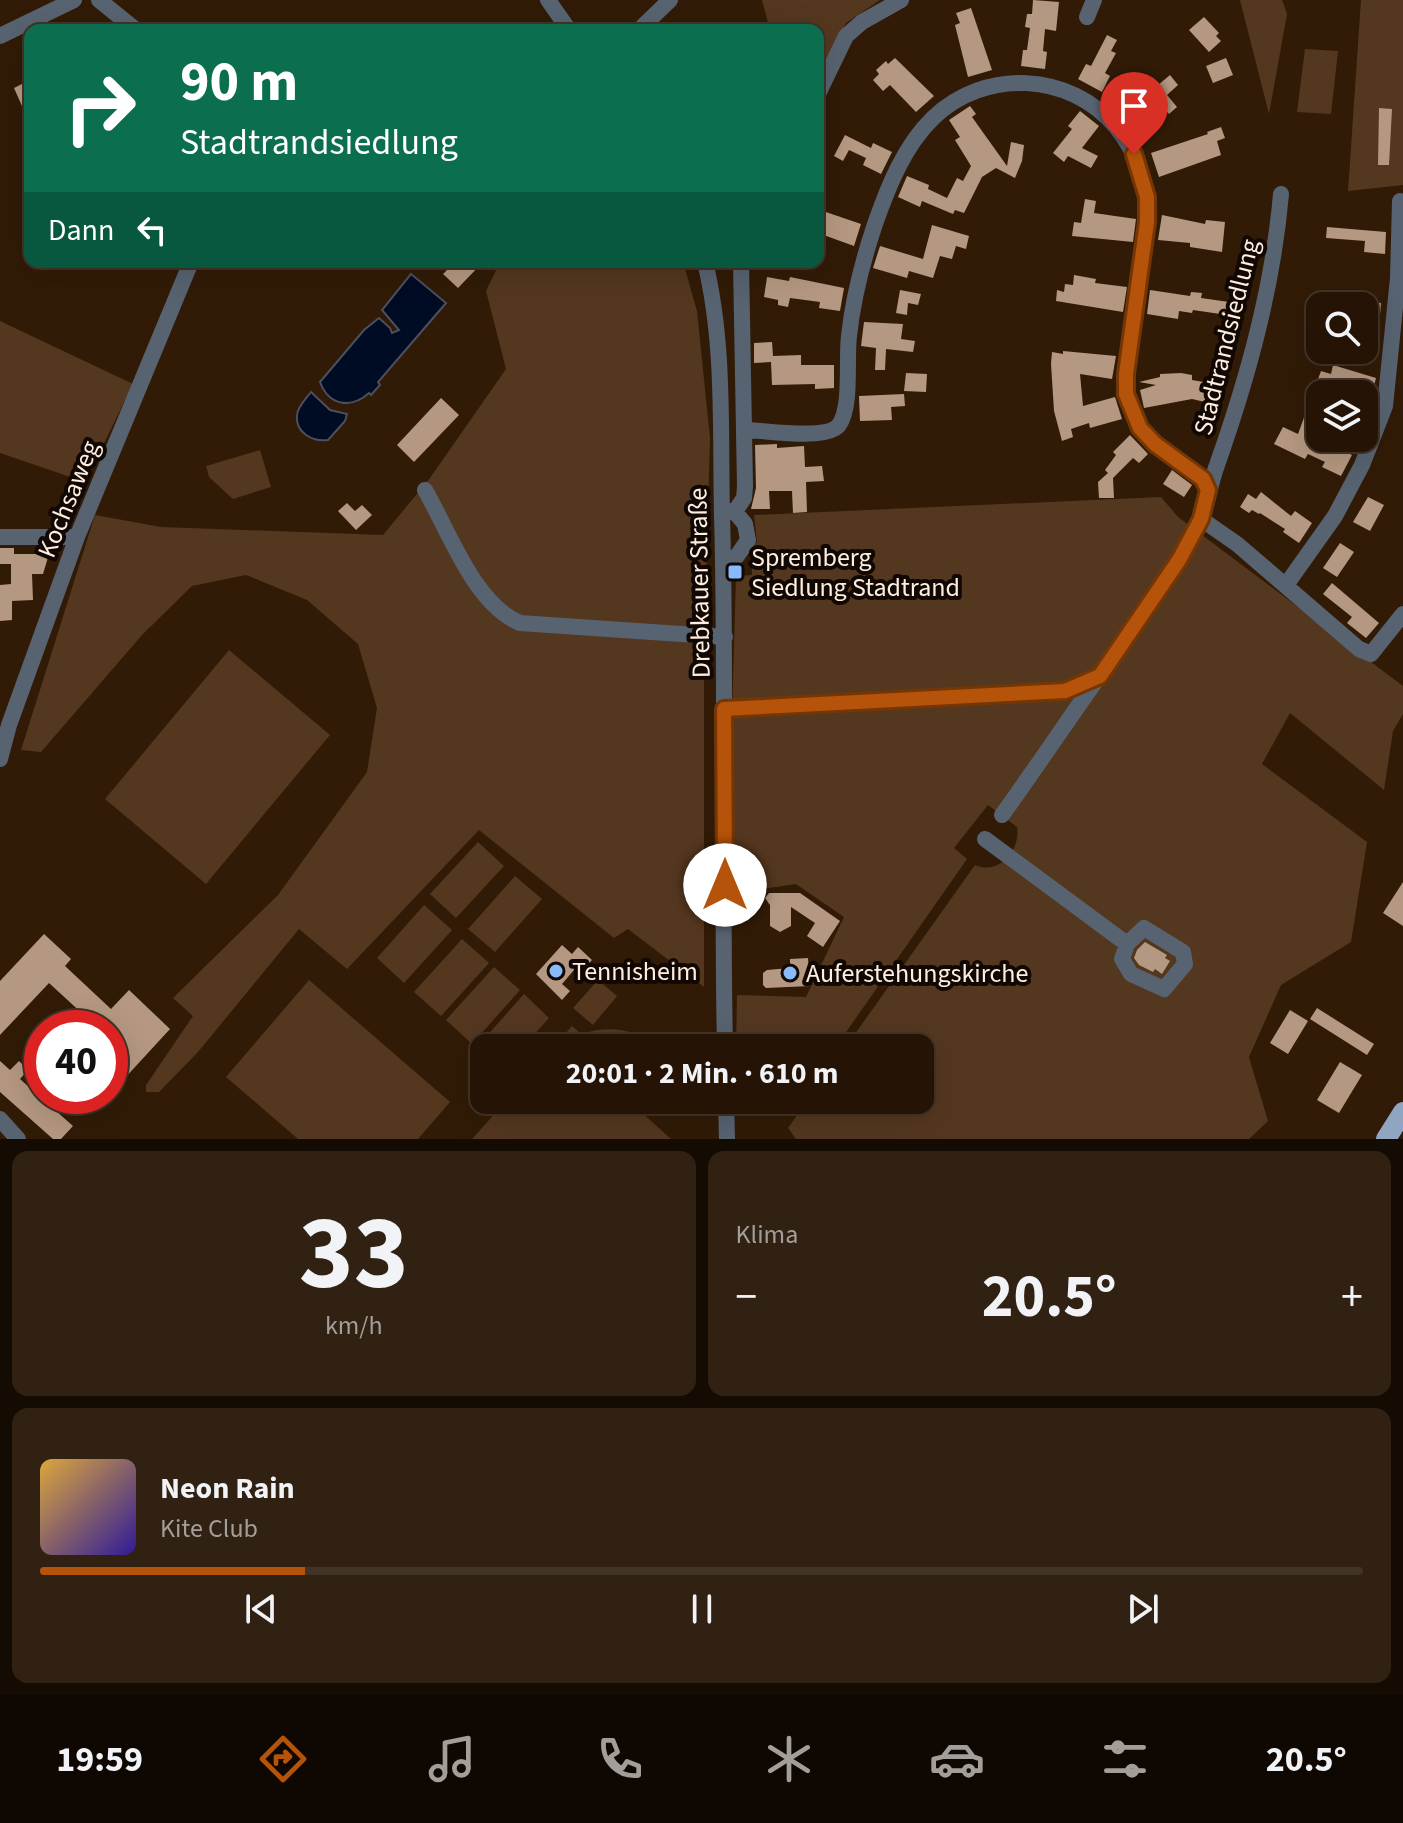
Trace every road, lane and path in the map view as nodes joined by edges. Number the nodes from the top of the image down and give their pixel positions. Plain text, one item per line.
1 (74, 0) edge
2 (99, 0) edge
3 (548, 0) edge
4 (670, 0) edge
5 (901, 0) edge
6 (1094, 0) edge
7 (1087, 17) dead end
8 (24, 24) edge
9 (25, 24) edge
10 (129, 24) edge
11 (565, 24) edge
12 (645, 24) edge
13 (0, 36) edge
14 (824, 82) edge
15 (1281, 194) dead end
16 (1400, 201) dead end
17 (189, 268) edge
18 (706, 268) edge
19 (741, 268) edge
20 (745, 430) junction
21 (425, 490) dead end
22 (1208, 490) junction
23 (728, 512) junction
24 (1201, 519) junction
25 (0, 537) edge
26 (77, 537) junction
27 (724, 560) junction
28 (1286, 585) junction
29 (1403, 614) edge
30 (725, 637) junction
31 (1100, 676) junction
32 (724, 709) junction
33 (0, 759) edge
34 (1002, 815) dead end
35 (985, 839) dead end
36 (1127, 944) dead end
37 (725, 1034) edge
38 (1403, 1112) edge
39 (726, 1114) edge
40 (0, 1119) edge
41 (18, 1139) edge
42 (727, 1139) edge
43 (1386, 1139) edge

1 - 9 street
2 - 10 street
3 - 11 street
4 - 12 street
5 - 14 street
6 - 7 street
8 - 13 street
15 - 22 street, Stadtrandsiedlung
16 - 28 street
17 - 26 street, Kochsaweg
18 - 23 street, Drebkauer Straße
19 - 20 street
20 - 22 street, Stadtrandsiedlung
20 - 23 street
21 - 30 street
22 - 24 street, Stadtrandsiedlung
23 - 27 street, Drebkauer Straße
23 - 27 street
24 - 28 street
24 - 31 street, Stadtrandsiedlung
25 - 26 street
26 - 33 street, Kochsaweg
27 - 30 street, Drebkauer Straße
28 - 29 street
30 - 32 street, Drebkauer Straße
31 - 32 street
31 - 34 street, Stadtrandsiedlung
32 - 37 street, Drebkauer Straße
35 - 36 street
38 - 43 main road
39 - 42 street
40 - 41 street

